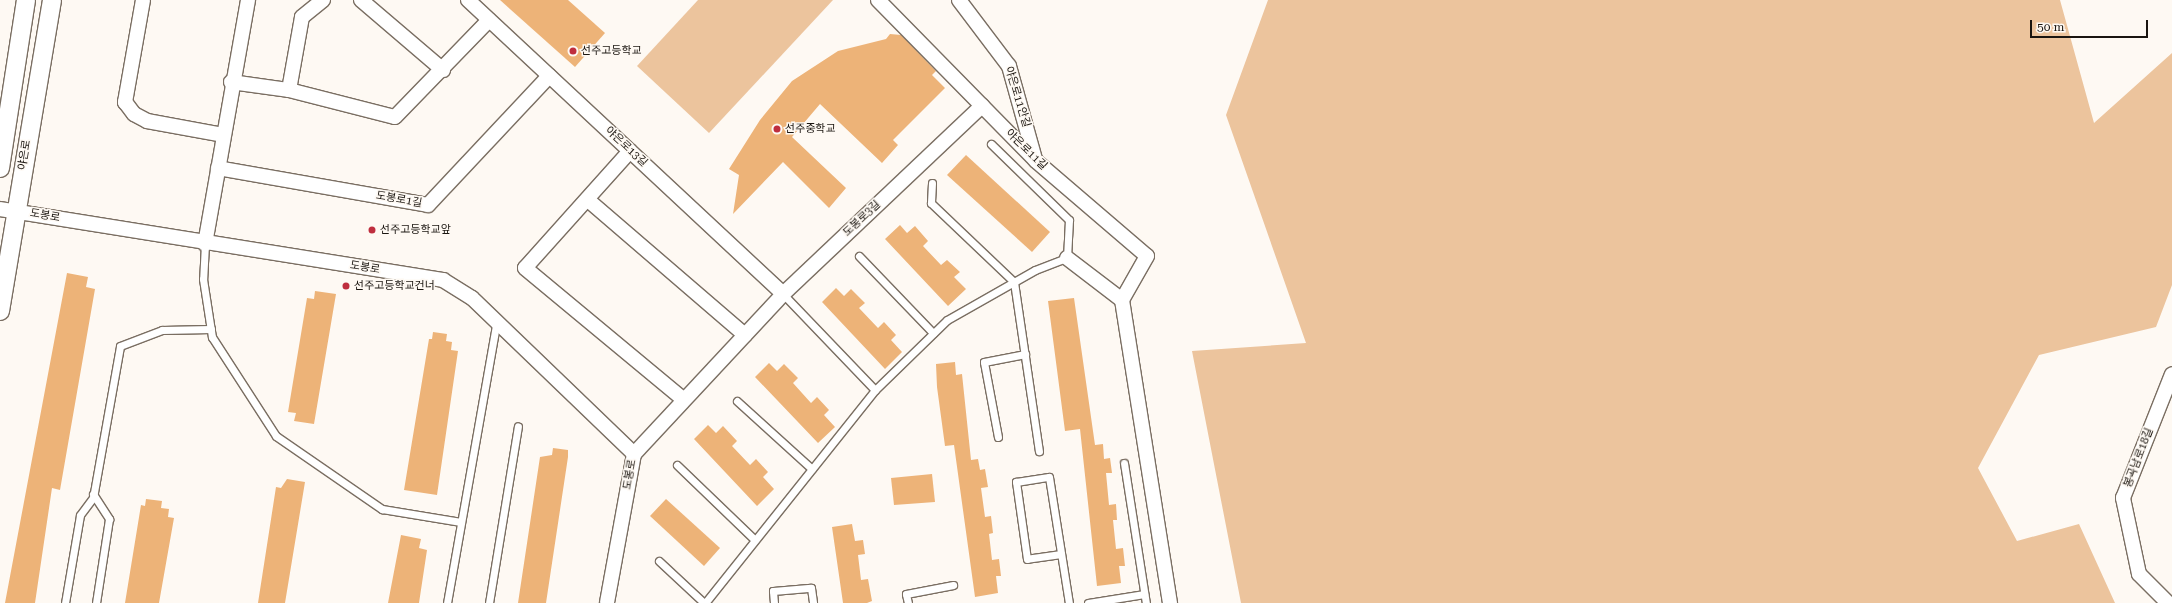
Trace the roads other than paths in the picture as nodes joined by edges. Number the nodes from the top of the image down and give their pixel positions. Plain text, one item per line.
1 (26, 0) edge
2 (52, 0) edge
3 (144, 0) edge
4 (248, 0) edge
5 (323, 0) edge
6 (361, 0) edge
7 (468, 0) edge
8 (878, 0) edge
9 (959, 0) edge
10 (489, 20) junction
11 (442, 70) junction
12 (549, 76) junction
13 (231, 82) junction
14 (289, 90) junction
15 (982, 106) junction
16 (223, 135) junction
17 (991, 144) dead end
18 (630, 151) junction
19 (1036, 161) junction
20 (0, 168) edge
21 (218, 168) junction
22 (932, 183) dead end
23 (588, 200) junction
24 (8, 210) edge
25 (205, 244) junction
26 (859, 256) dead end
27 (1067, 258) junction
28 (1014, 282) junction
29 (783, 294) junction
30 (1122, 300) junction
31 (0, 311) edge
32 (496, 324) junction
33 (211, 329) junction
34 (933, 333) junction
35 (745, 335) junction
36 (1025, 354) junction
37 (2172, 374) edge
38 (875, 390) junction
39 (683, 399) junction
40 (737, 401) dead end
41 (518, 426) dead end
42 (998, 438) dead end
43 (1039, 451) dead end
44 (634, 454) junction
45 (1124, 463) dead end
46 (677, 466) dead end
47 (812, 469) junction
48 (93, 494) junction
49 (461, 522) junction
50 (756, 540) junction
51 (1061, 554) junction
52 (659, 561) dead end
53 (953, 585) dead end
54 (1144, 594) junction
55 (65, 603) edge
56 (96, 603) edge
57 (447, 603) edge
58 (489, 603) edge
59 (607, 603) edge
60 (704, 603) edge
61 (774, 603) edge
62 (814, 603) edge
63 (908, 603) edge
64 (1069, 603) edge
65 (1088, 603) edge
66 (1146, 603) edge
67 (1170, 603) edge
68 (2168, 603) edge

1 - 20 street, 야은로
2 - 24 street, 야은로
3 - 16 street
4 - 13 street
5 - 14 street
6 - 11 street
7 - 10 street, 야은로13길
8 - 15 street, 야은로11길
9 - 19 street, 야은로11안길
10 - 11 street
10 - 12 street, 야은로13길
11 - 14 street
12 - 18 street, 야은로13길
12 - 21 street, 도봉로1길
13 - 14 street
13 - 16 street
15 - 19 street, 야은로11길
15 - 29 street, 도봉로3길
16 - 21 street
17 - 27 lane
18 - 23 street
18 - 29 street, 야은로13길
19 - 30 street, 야은로11길
21 - 25 street
22 - 28 lane
23 - 35 street
23 - 39 street
24 - 25 street, 도봉로
24 - 31 street, 야은로
25 - 32 street, 도봉로
25 - 33 lane
26 - 34 lane
27 - 28 lane
27 - 30 street
28 - 34 lane
28 - 36 lane
29 - 35 street, 도봉로3길
29 - 38 lane
30 - 67 street
32 - 44 street, 도봉로
32 - 49 lane
33 - 48 lane
33 - 49 lane
34 - 38 lane
35 - 39 street, 도봉로3길
36 - 42 lane
36 - 43 lane
37 - 68 street, 봉곡남로18길
38 - 47 lane
39 - 44 street, 도봉로3길
40 - 47 lane
41 - 58 lane
44 - 59 street, 도봉로
45 - 54 lane
46 - 50 lane
47 - 50 lane
48 - 55 lane
48 - 56 lane
49 - 57 lane
50 - 60 lane
51 - 51 lane
51 - 64 lane
52 - 60 lane
53 - 63 lane
54 - 65 lane
54 - 66 lane
61 - 62 lane

